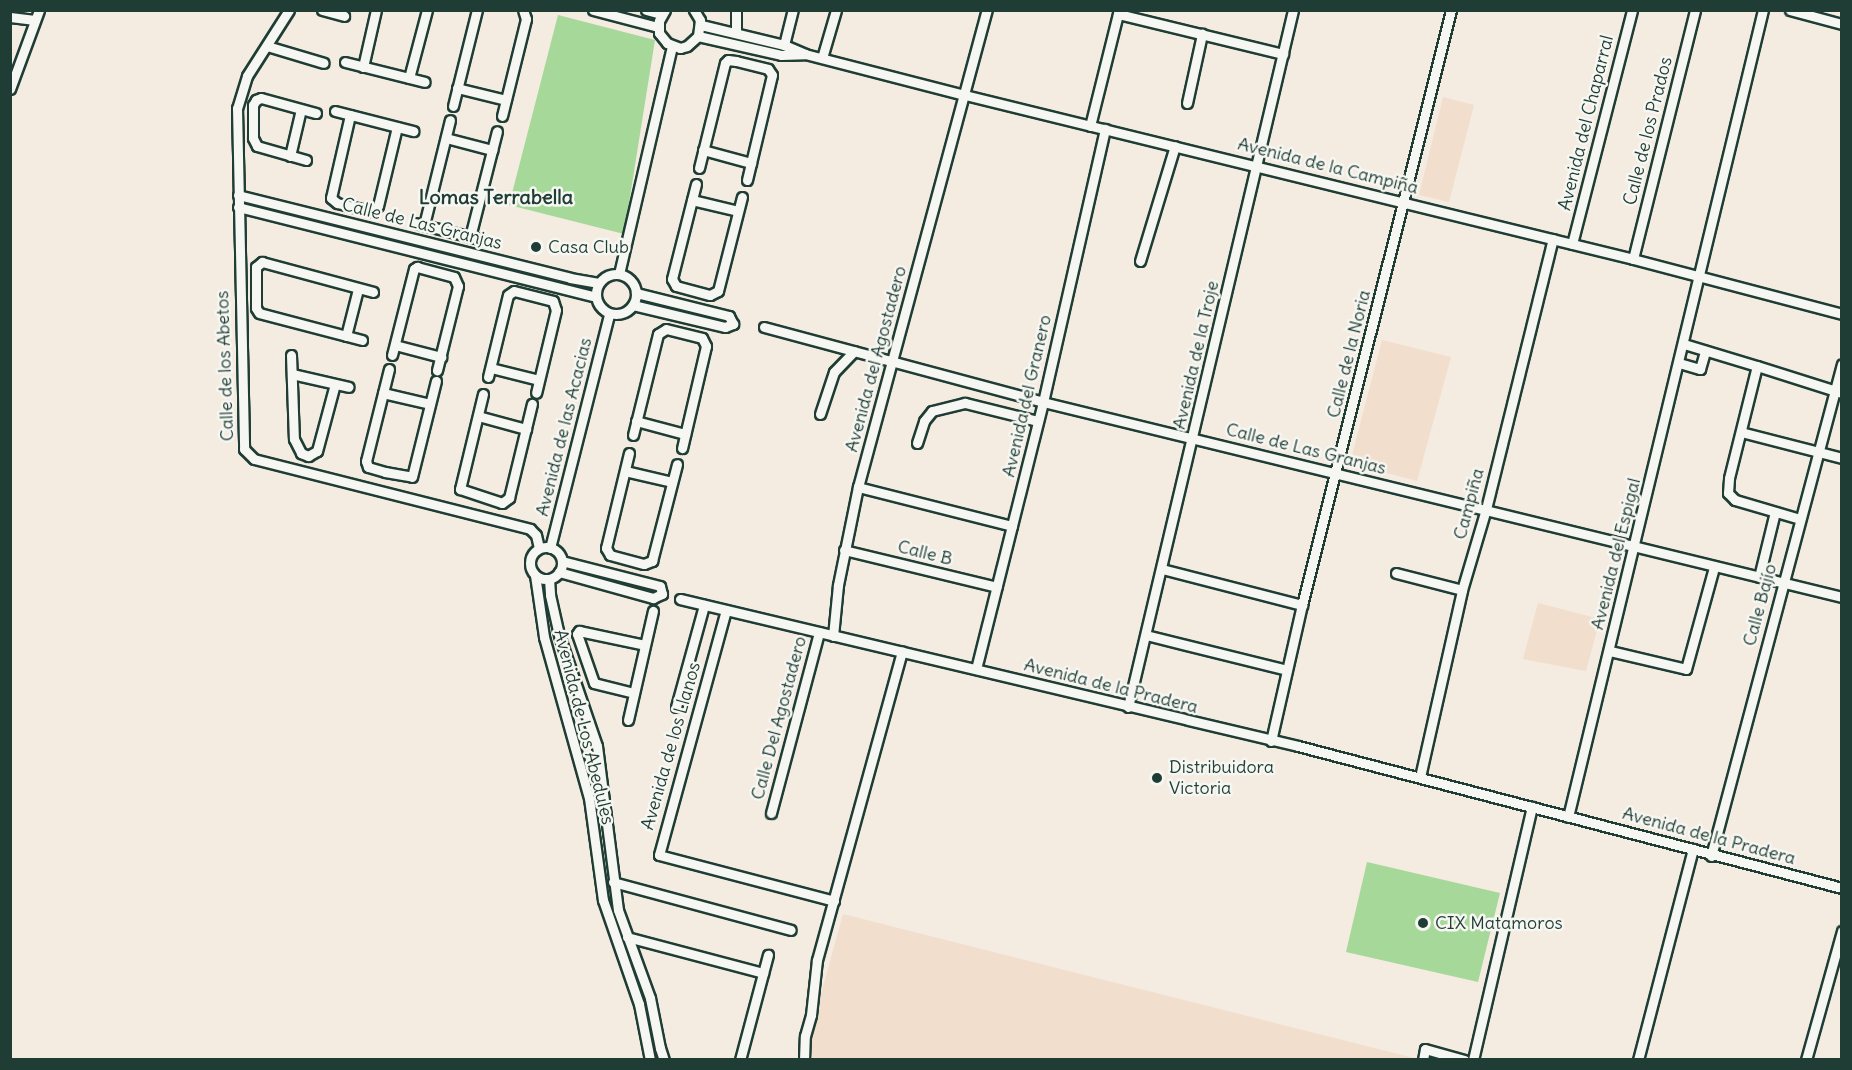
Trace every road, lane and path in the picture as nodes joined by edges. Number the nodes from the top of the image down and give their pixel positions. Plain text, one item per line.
1 (39, 10) edge
2 (289, 10) edge
3 (376, 10) edge
4 (427, 10) edge
5 (477, 10) edge
6 (523, 10) edge
7 (593, 10) edge
8 (646, 10) edge
9 (694, 10) edge
10 (793, 10) edge
11 (836, 10) edge
12 (987, 10) edge
13 (1293, 10) edge
14 (1451, 10) edge
15 (1632, 10) edge
16 (1695, 10) edge
17 (1764, 10) edge
18 (1790, 10) edge
19 (324, 11) edge
20 (1118, 12) edge
21 (663, 13) edge
22 (735, 13) edge
23 (1827, 15) edge
24 (344, 16) dead end
25 (10, 17) edge
26 (35, 20) junction
27 (1842, 24) edge
28 (701, 25) junction
29 (658, 27) junction
30 (725, 31) junction
31 (736, 33) junction
32 (1202, 34) junction
33 (698, 36) junction
34 (784, 45) junction
35 (267, 46) junction
36 (672, 46) junction
37 (768, 46) junction
38 (744, 53) junction
39 (805, 54) junction
40 (1284, 54) junction
41 (822, 58) junction
42 (345, 62) dead end
43 (324, 63) dead end
44 (14, 67) edge
45 (363, 67) junction
46 (409, 78) junction
47 (425, 82) dead end
48 (10, 88) edge
49 (457, 88) junction
50 (965, 94) junction
51 (506, 100) junction
52 (1187, 103) dead end
53 (453, 106) dead end
54 (301, 109) junction
55 (335, 111) dead end
56 (316, 113) dead end
57 (350, 116) junction
58 (502, 116) dead end
59 (450, 120) dead end
60 (237, 124) junction
61 (253, 124) junction
62 (1090, 126) junction
63 (397, 127) junction
64 (1105, 129) junction
65 (413, 131) dead end
66 (497, 132) dead end
67 (446, 138) junction
68 (1175, 146) junction
69 (492, 150) junction
70 (704, 150) junction
71 (290, 156) junction
72 (306, 160) dead end
73 (751, 163) junction
74 (1257, 165) junction
75 (699, 168) dead end
76 (747, 180) dead end
77 (696, 184) dead end
78 (238, 195) junction
79 (742, 197) dead end
80 (692, 200) junction
81 (1404, 202) junction
82 (238, 207) junction
83 (352, 207) junction
84 (738, 212) junction
85 (348, 223) junction
86 (448, 231) junction
87 (1553, 239) junction
88 (1572, 244) junction
89 (444, 247) junction
90 (441, 257) junction
91 (1633, 259) junction
92 (1140, 261) dead end
93 (437, 272) junction
94 (619, 274) junction
95 (1700, 277) junction
96 (537, 281) junction
97 (599, 283) junction
98 (240, 286) junction
99 (256, 287) junction
100 (358, 289) junction
101 (373, 292) dead end
102 (696, 292) junction
103 (636, 293) junction
104 (533, 296) junction
105 (595, 297) junction
106 (633, 305) junction
107 (692, 307) junction
108 (609, 314) junction
109 (1842, 314) edge
110 (689, 319) junction
111 (765, 327) dead end
112 (686, 334) junction
113 (346, 336) junction
114 (362, 340) dead end
115 (1684, 344) junction
116 (854, 351) junction
117 (1705, 351) junction
118 (291, 356) dead end
119 (441, 357) junction
120 (893, 363) junction
121 (1679, 363) junction
122 (1842, 364) edge
123 (1757, 366) junction
124 (389, 369) dead end
125 (438, 370) dead end
126 (292, 374) junction
127 (539, 380) junction
128 (436, 381) dead end
129 (335, 384) junction
130 (349, 387) dead end
131 (1838, 392) edge
132 (383, 393) junction
133 (536, 393) dead end
134 (483, 394) dead end
135 (1043, 402) junction
136 (532, 404) dead end
137 (430, 405) junction
138 (820, 414) dead end
139 (478, 416) junction
140 (1038, 421) junction
141 (636, 422) junction
142 (526, 429) junction
143 (1741, 432) junction
144 (685, 434) junction
145 (633, 435) dead end
146 (1194, 438) junction
147 (917, 443) dead end
148 (682, 448) dead end
149 (1818, 452) junction
150 (301, 453) junction
151 (629, 453) dead end
152 (1842, 458) edge
153 (677, 464) dead end
154 (297, 470) junction
155 (625, 471) junction
156 (385, 472) junction
157 (1335, 474) junction
158 (672, 482) junction
159 (858, 487) junction
160 (381, 490) junction
161 (481, 498) junction
162 (1486, 509) junction
163 (1775, 512) junction
164 (476, 514) junction
165 (1800, 519) junction
166 (1012, 526) junction
167 (539, 548) junction
168 (550, 548) junction
169 (1635, 548) junction
170 (844, 550) junction
171 (628, 560) junction
172 (562, 561) junction
173 (1714, 567) junction
174 (1162, 569) junction
175 (559, 572) junction
176 (1396, 573) dead end
177 (535, 575) junction
178 (624, 577) junction
179 (1759, 577) junction
180 (549, 579) junction
181 (1783, 583) junction
182 (997, 587) junction
183 (1462, 590) junction
184 (1842, 597) edge
185 (680, 599) dead end
186 (704, 605) junction
187 (1302, 605) junction
188 (726, 610) junction
189 (653, 611) dead end
190 (819, 632) junction
191 (1146, 635) junction
192 (833, 636) junction
193 (645, 645) junction
194 (902, 651) junction
195 (1610, 651) junction
196 (584, 659) junction
197 (569, 664) junction
198 (976, 669) junction
199 (1287, 670) junction
200 (634, 693) junction
201 (1128, 706) junction
202 (676, 707) dead end
203 (628, 720) dead end
204 (595, 741) junction
205 (1271, 741) junction
206 (576, 747) junction
207 (598, 754) junction
208 (579, 759) junction
209 (1420, 777) junction
210 (1532, 807) junction
211 (771, 813) dead end
212 (1568, 817) junction
213 (1694, 849) junction
214 (1711, 856) junction
215 (614, 882) junction
216 (1842, 888) edge
217 (834, 901) junction
218 (791, 930) dead end
219 (1842, 931) edge
220 (627, 937) junction
221 (768, 956) dead end
222 (641, 971) junction
223 (763, 973) junction
224 (630, 976) junction
225 (650, 1059) edge
226 (664, 1059) edge
227 (740, 1059) edge
228 (804, 1059) edge
229 (1423, 1059) edge
230 (1464, 1059) edge
231 (1473, 1059) edge
232 (1638, 1059) edge
233 (1806, 1059) edge

1 - 26 street
2 - 35 street, Calle de los Abetos
3 - 45 street
4 - 46 street
5 - 49 street
6 - 51 street
7 - 29 street
8 - 21 street
9 - 28 street
10 - 34 street
11 - 41 street
12 - 50 street
13 - 40 street, Avenida de la Troje
14 - 81 street, Calle de la Noria
15 - 88 street, Avenida del Chaparral
16 - 91 street, Calle de los Prados
17 - 95 street, Avenida del Espigal
18 - 23 street
19 - 24 street
20 - 32 street
20 - 62 street
21 - 29 street
22 - 30 street
22 - 31 street
23 - 27 street
25 - 26 street
26 - 44 street
28 - 30 street, Avenida de la Campiña
28 - 33 street
29 - 36 street
30 - 31 street, Avenida de la Campiña
31 - 38 street, Avenida de la Campiña
32 - 40 street
32 - 52 street
33 - 36 street
33 - 38 street, Avenida de la Campiña
34 - 37 street, Avenida de la Campiña
34 - 39 street, Avenida de la Campiña
35 - 43 street
35 - 60 street, Calle de los Abetos
36 - 94 street
37 - 38 street, Avenida de la Campiña
37 - 39 street, Avenida de la Campiña
38 - 70 street
38 - 73 street
39 - 41 street, Avenida de la Campiña
40 - 74 street, Avenida de la Troje
41 - 50 street, Avenida de la Campiña
42 - 45 street
44 - 48 street
45 - 46 street
46 - 47 street
49 - 51 street
49 - 53 street
50 - 62 street, Avenida de la Campiña
50 - 120 street, Avenida del Agostadero
51 - 58 street
54 - 56 street
54 - 61 street
54 - 71 street
55 - 57 street
57 - 63 street
57 - 83 street
59 - 67 street
60 - 61 street
60 - 78 street, Calle de los Abetos
61 - 71 street
62 - 64 street, Avenida de la Campiña
63 - 65 street
63 - 83 street
64 - 68 street, Avenida de la Campiña
64 - 135 street, Avenida del Granero
66 - 69 street
67 - 69 street
67 - 86 street
68 - 74 street, Avenida de la Campiña
68 - 92 street
69 - 86 street
70 - 73 street
70 - 75 street
71 - 72 street
73 - 76 street
74 - 81 street, Avenida de la Campiña
74 - 146 street, Avenida de la Troje
77 - 80 street
78 - 82 street, Calle de los Abetos
78 - 85 street, Calle de Las Granjas
79 - 84 street
80 - 84 street
80 - 102 street
81 - 87 street, Avenida de la Campiña
81 - 157 street, Calle de la Noria
82 - 90 street, Calle de Las Granjas
82 - 98 street, Calle de los Abetos
83 - 85 street
84 - 102 street
85 - 89 street, Calle de Las Granjas
86 - 89 street
87 - 88 street, Avenida de la Campiña
87 - 162 street, Campiña
88 - 91 street, Avenida de la Campiña
89 - 97 street, Calle de Las Granjas
90 - 93 street
90 - 96 street, Calle de Las Granjas
91 - 95 street, Avenida de la Campiña
93 - 119 street
93 - 119 street
94 - 97 street
94 - 103 street
95 - 109 street, Avenida de la Campiña
95 - 115 street, Avenida del Espigal
96 - 104 street
96 - 105 street, Calle de Las Granjas
97 - 105 street
98 - 99 street
98 - 154 street, Calle de los Abetos
99 - 100 street
99 - 113 street
100 - 101 street
100 - 113 street
102 - 107 street
103 - 106 street
103 - 107 street
104 - 127 street
104 - 127 street
105 - 108 street
106 - 108 street
106 - 110 street
107 - 110 street
108 - 168 street, Avenida de las Acacias
110 - 112 street
111 - 116 street, Calle de Las Granjas
112 - 141 street
112 - 144 street
113 - 114 street
115 - 117 street
115 - 121 street, Avenida del Espigal
116 - 120 street, Calle de Las Granjas
116 - 138 street
117 - 121 street
117 - 123 street
118 - 126 street
119 - 125 street
120 - 135 street, Calle de Las Granjas
120 - 159 street, Avenida del Agostadero
121 - 169 street, Avenida del Espigal
122 - 131 street, Calle Bajío
123 - 131 street
123 - 143 street
124 - 132 street
126 - 129 street
126 - 150 street
127 - 133 street
128 - 137 street
129 - 130 street
129 - 150 street
131 - 149 street, Calle Bajío
132 - 137 street
132 - 156 street
134 - 139 street
135 - 140 street, Avenida del Granero
135 - 146 street, Calle de Las Granjas
136 - 142 street
137 - 156 street
139 - 142 street
139 - 161 street
140 - 147 street
140 - 166 street, Avenida del Granero
141 - 144 street
141 - 145 street
142 - 161 street
143 - 149 street
143 - 163 street
144 - 148 street
146 - 157 street, Calle de Las Granjas
146 - 174 street, Avenida de la Troje
149 - 152 street
149 - 165 street, Calle Bajío
150 - 154 street
151 - 155 street
153 - 158 street
154 - 160 street, Calle de los Abetos
155 - 158 street
155 - 171 street
156 - 160 street
157 - 162 street, Calle de Las Granjas
157 - 187 street, Calle de la Noria
158 - 171 street
159 - 166 street
159 - 170 street, Avenida del Agostadero
160 - 164 street, Calle de los Abetos
161 - 164 street
162 - 169 street, Calle de Las Granjas
162 - 183 street, Campiña
163 - 165 street
163 - 179 street
164 - 167 street, Calle de los Abetos
165 - 181 street, Calle Bajío
166 - 182 street, Avenida del Granero
167 - 168 street
167 - 177 street
168 - 172 street
169 - 173 street, Calle de Las Granjas
169 - 195 street, Avenida del Espigal
170 - 182 street, Calle B
170 - 192 street, Avenida del Agostadero
171 - 178 street
172 - 175 street
172 - 178 street
173 - 179 street, Calle de Las Granjas
173 - 195 street
174 - 187 street
174 - 191 street, Avenida de la Troje
175 - 178 street
175 - 180 street
176 - 183 street
177 - 180 street
177 - 206 street, Avenida de Los Abedules
179 - 181 street, Calle de Las Granjas
180 - 197 street, Avenida de Los Abedules
181 - 184 street, Calle de Las Granjas
181 - 214 street, Calle Bajío
182 - 198 street, Avenida del Granero
183 - 209 street, Campiña
185 - 186 street, Avenida de la Pradera
186 - 188 street, Avenida de la Pradera
186 - 202 street
187 - 199 street, Calle de la Noria
188 - 190 street, Avenida de la Pradera
188 - 217 street, Avenida de los Llanos
189 - 193 street
190 - 192 street, Avenida de la Pradera
190 - 211 street, Calle Del Agostadero
191 - 199 street
191 - 201 street, Avenida de la Troje
192 - 194 street, Avenida de la Pradera
193 - 196 street
193 - 200 street
194 - 198 street, Avenida de la Pradera
194 - 217 street
195 - 212 street, Avenida del Espigal
196 - 197 street
196 - 200 street
197 - 204 street, Avenida de Los Abedules
198 - 201 street, Avenida de la Pradera
199 - 205 street, Calle de la Noria
200 - 203 street
201 - 205 street, Avenida de la Pradera
204 - 206 street
204 - 207 street, Avenida de Los Abedules
205 - 209 street, Avenida de la Pradera
206 - 208 street, Avenida de Los Abedules
207 - 208 street
207 - 215 street, Avenida de Los Abedules
208 - 224 street, Avenida de Los Abedules
209 - 210 street, Avenida de la Pradera
210 - 212 street
210 - 231 street
212 - 213 street, Avenida de la Pradera
213 - 214 street, Avenida de la Pradera
213 - 232 street
214 - 216 street, Avenida de la Pradera
215 - 218 street
215 - 220 street, Avenida de Los Abedules
217 - 228 street
219 - 233 street
220 - 222 street, Avenida de Los Abedules
220 - 223 street
221 - 223 street
222 - 224 street
222 - 226 street, Avenida de Los Abedules
223 - 227 street
224 - 225 street, Avenida de Los Abedules
229 - 230 street

